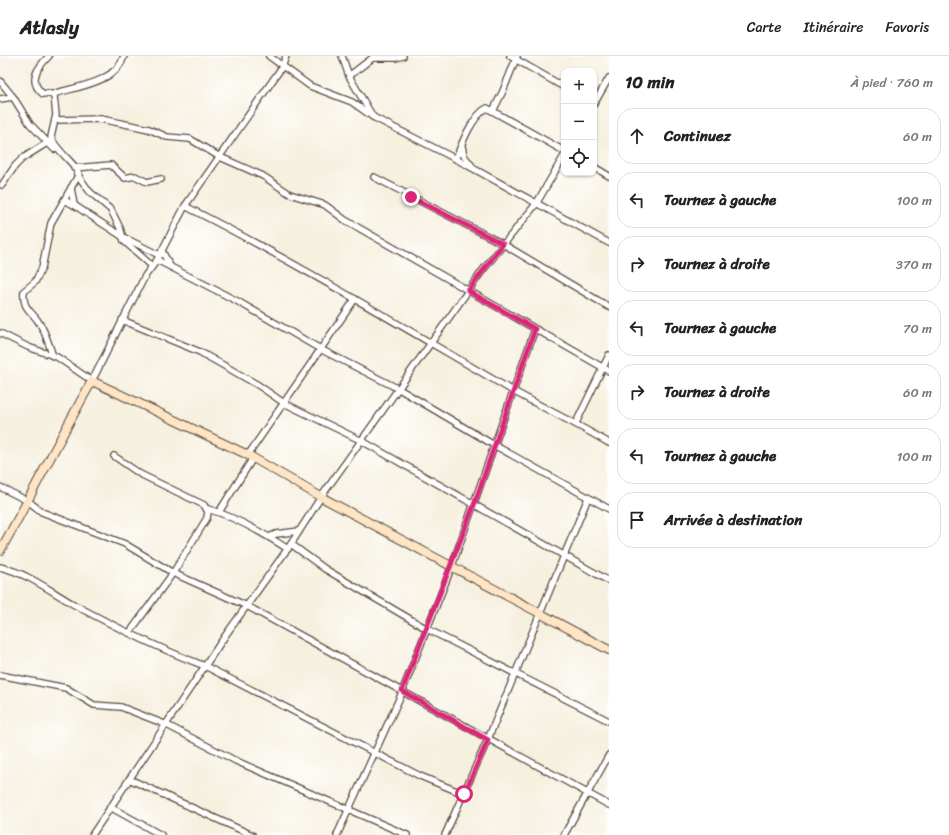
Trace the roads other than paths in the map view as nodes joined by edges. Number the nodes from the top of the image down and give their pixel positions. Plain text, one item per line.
1 (49, 56) edge
2 (124, 56) edge
3 (269, 56) edge
4 (286, 56) edge
5 (342, 56) edge
6 (403, 56) edge
7 (510, 56) edge
8 (375, 57) edge
9 (516, 58) edge
10 (282, 66) junction
11 (349, 76) junction
12 (609, 78) edge
13 (0, 81) edge
14 (561, 85) edge
15 (53, 94) junction
16 (13, 97) junction
17 (0, 99) edge
18 (597, 99) edge
19 (493, 111) junction
20 (373, 117) junction
21 (55, 120) junction
22 (50, 141) junction
23 (462, 144) junction
24 (561, 148) edge
25 (220, 157) junction
26 (456, 159) junction
27 (561, 161) edge
28 (75, 168) junction
29 (597, 169) edge
30 (477, 170) junction
31 (78, 175) junction
32 (609, 176) edge
33 (374, 177) dead end
34 (161, 179) dead end
35 (2, 185) dead end
36 (71, 188) junction
37 (64, 200) junction
38 (74, 204) junction
39 (536, 204) junction
40 (184, 206) junction
41 (123, 237) junction
42 (609, 243) edge
43 (503, 244) junction
44 (159, 255) junction
45 (152, 266) junction
46 (170, 266) junction
47 (468, 291) junction
48 (356, 299) junction
49 (609, 307) edge
50 (122, 320) junction
51 (535, 329) junction
52 (0, 333) edge
53 (432, 344) junction
54 (322, 350) junction
55 (609, 355) edge
56 (53, 356) junction
57 (602, 367) junction
58 (609, 371) edge
59 (92, 381) junction
60 (399, 389) junction
61 (514, 391) junction
62 (284, 403) junction
63 (576, 423) junction
64 (362, 441) junction
65 (609, 443) edge
66 (494, 445) junction
67 (114, 456) dead end
68 (251, 457) junction
69 (0, 487) edge
70 (321, 497) junction
71 (588, 498) junction
72 (28, 501) junction
73 (474, 505) junction
74 (208, 509) junction
75 (609, 509) edge
76 (219, 512) junction
77 (299, 531) junction
78 (269, 537) junction
79 (289, 546) junction
80 (0, 551) edge
81 (564, 556) junction
82 (452, 566) junction
83 (0, 567) edge
84 (173, 573) junction
85 (609, 581) edge
86 (248, 606) junction
87 (541, 615) junction
88 (427, 629) junction
89 (130, 632) junction
90 (609, 650) edge
91 (205, 666) junction
92 (516, 674) junction
93 (0, 675) edge
94 (402, 691) junction
95 (609, 721) edge
96 (167, 725) junction
97 (488, 740) junction
98 (374, 753) junction
99 (609, 755) edge
100 (129, 779) junction
101 (588, 793) junction
102 (464, 794) junction
103 (609, 805) edge
104 (110, 807) junction
105 (348, 810) junction
106 (92, 835) edge
107 (161, 835) edge
108 (252, 835) edge
109 (337, 835) edge
110 (407, 835) edge
111 (445, 835) edge
112 (564, 835) edge

1 - 15 street
2 - 15 street
3 - 10 street
4 - 10 street
5 - 11 street
6 - 8 street
7 - 9 street
8 - 11 street
9 - 14 street
9 - 19 street
10 - 20 street
10 - 25 street
11 - 20 street
12 - 18 street
13 - 16 street
15 - 21 street
16 - 17 street
16 - 22 street
19 - 23 street
19 - 24 street
20 - 26 street
21 - 22 street
21 - 25 street
22 - 28 street
22 - 35 street
23 - 26 street
23 - 30 street
25 - 40 street
25 - 47 street
26 - 30 street
27 - 39 street
28 - 31 street
28 - 34 street
29 - 32 street
30 - 39 street
31 - 36 street
31 - 41 street
33 - 43 street
36 - 37 street
36 - 38 street
37 - 38 street
37 - 56 street
38 - 41 street
39 - 42 street
39 - 43 street
40 - 44 street
40 - 48 street
41 - 44 street
41 - 45 street
43 - 47 street
43 - 49 street
44 - 45 street
44 - 46 street
44 - 46 street
45 - 50 street
46 - 54 street
47 - 51 street
47 - 53 street
48 - 53 street
48 - 54 street
50 - 59 street
50 - 62 street
51 - 57 street
51 - 61 street
52 - 56 street
53 - 60 street
53 - 61 street
54 - 60 street
54 - 62 street
55 - 57 street
56 - 59 street
57 - 58 street
57 - 63 street
59 - 68 street
59 - 72 street
60 - 64 street
60 - 66 street
61 - 63 street
61 - 66 street
62 - 64 street
62 - 68 street
63 - 65 street
64 - 70 street
64 - 73 street
66 - 71 street
66 - 73 street
67 - 74 street
68 - 70 street
68 - 76 street
69 - 72 street
70 - 77 street
70 - 82 street
71 - 75 street
71 - 81 street
72 - 80 street
72 - 84 street
73 - 81 street
73 - 82 street
74 - 76 street
74 - 84 street
76 - 78 street
77 - 78 street
77 - 79 street
78 - 79 street
79 - 86 street
79 - 88 street
81 - 85 street
81 - 87 street
82 - 87 street
82 - 88 street
83 - 89 street
84 - 86 street
84 - 89 street
86 - 91 street
86 - 94 street
87 - 90 street
87 - 92 street
88 - 92 street
88 - 94 street
89 - 91 street
91 - 96 street
91 - 98 street
92 - 95 street
92 - 97 street
93 - 96 street
94 - 97 street
94 - 98 street
96 - 100 street
96 - 105 street
97 - 101 street
97 - 102 street
98 - 102 street
98 - 105 street
99 - 101 street
100 - 104 street
100 - 108 street
101 - 103 street
101 - 112 street
102 - 111 street
104 - 106 street
104 - 107 street
105 - 109 street
105 - 110 street

